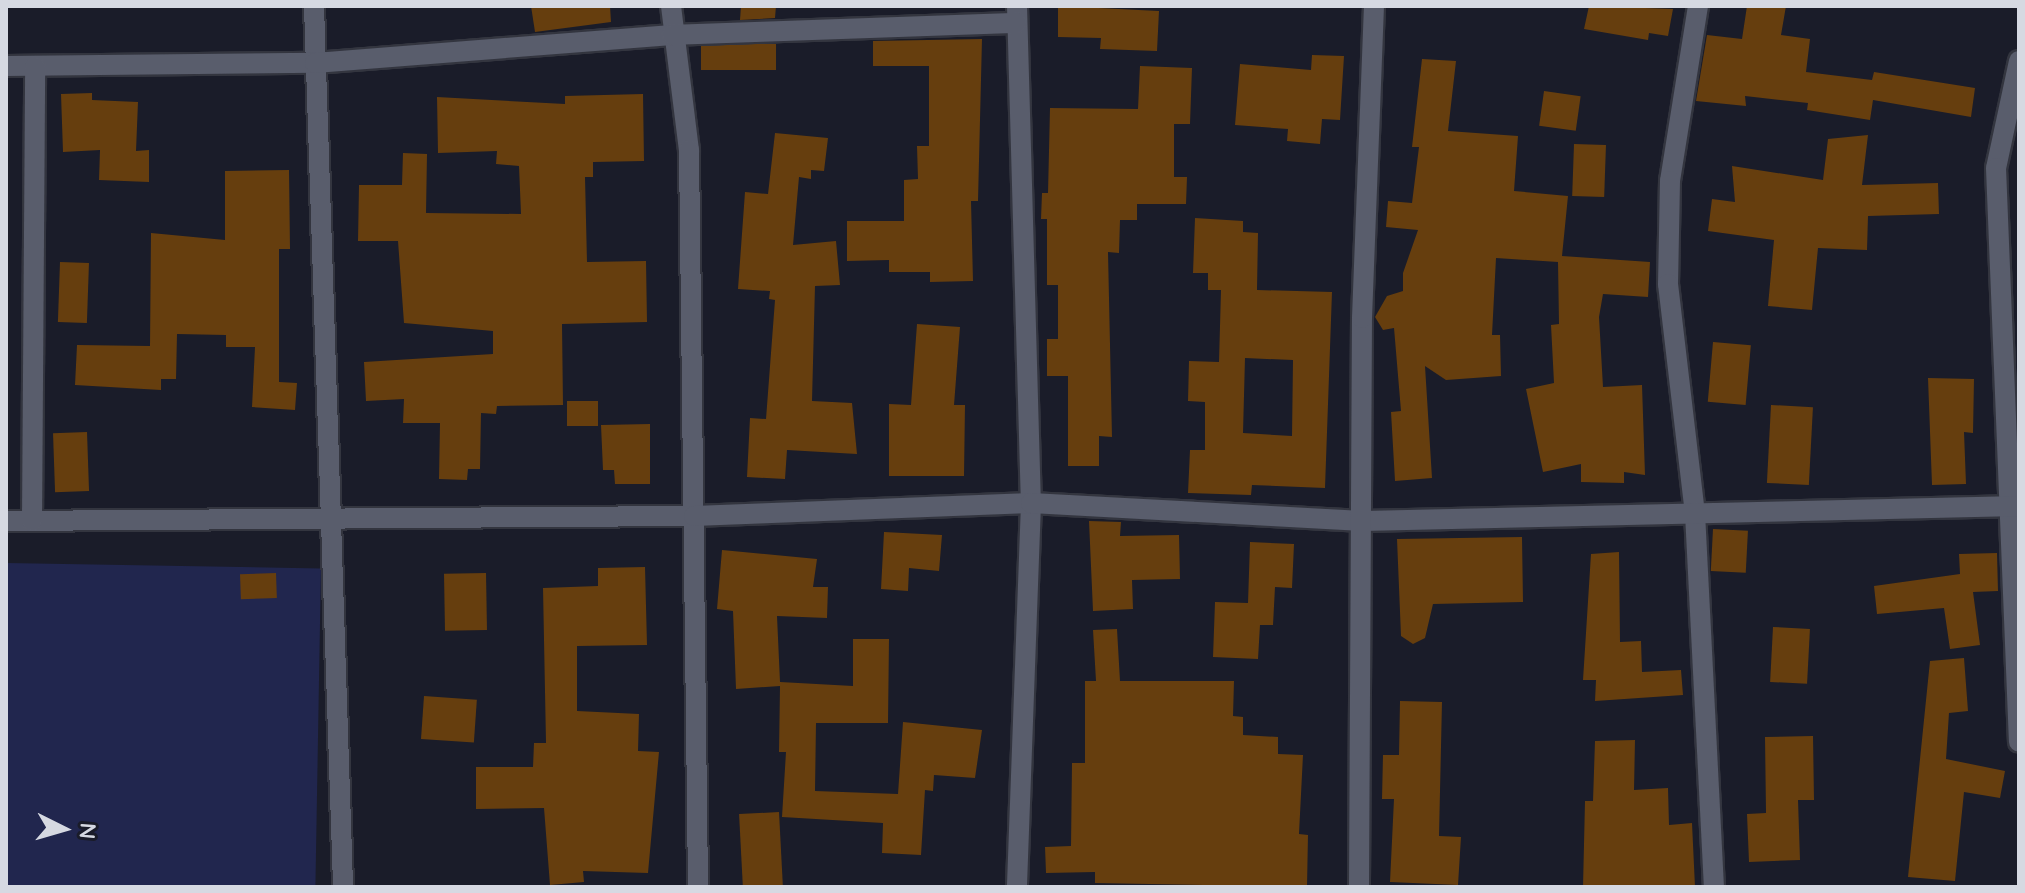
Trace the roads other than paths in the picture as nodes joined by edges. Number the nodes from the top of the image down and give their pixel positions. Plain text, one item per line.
1 (314, 6) edge
2 (671, 6) edge
3 (1374, 6) edge
4 (1698, 6) edge
5 (1017, 14) edge
6 (672, 35) junction
7 (2019, 61) edge
8 (315, 63) junction
9 (6, 66) edge
10 (35, 67) junction
11 (1031, 503) junction
12 (2014, 506) edge
13 (1695, 513) junction
14 (694, 516) junction
15 (334, 519) junction
16 (6, 521) edge
17 (32, 521) junction
18 (1363, 521) junction
19 (2019, 742) edge
20 (343, 887) edge
21 (698, 887) edge
22 (1017, 887) edge
23 (1359, 887) edge
24 (1714, 887) edge

1 - 8 street
2 - 6 street
3 - 18 street
4 - 13 street
5 - 6 street
5 - 11 street
6 - 8 street
6 - 14 street
7 - 12 street
8 - 10 street
8 - 15 street
9 - 10 street
10 - 17 street
11 - 14 street
11 - 18 street
11 - 22 street
12 - 13 street
12 - 19 street
13 - 18 street
13 - 24 street
14 - 15 street
14 - 21 street
15 - 17 street
15 - 20 street
16 - 17 street
18 - 23 street

